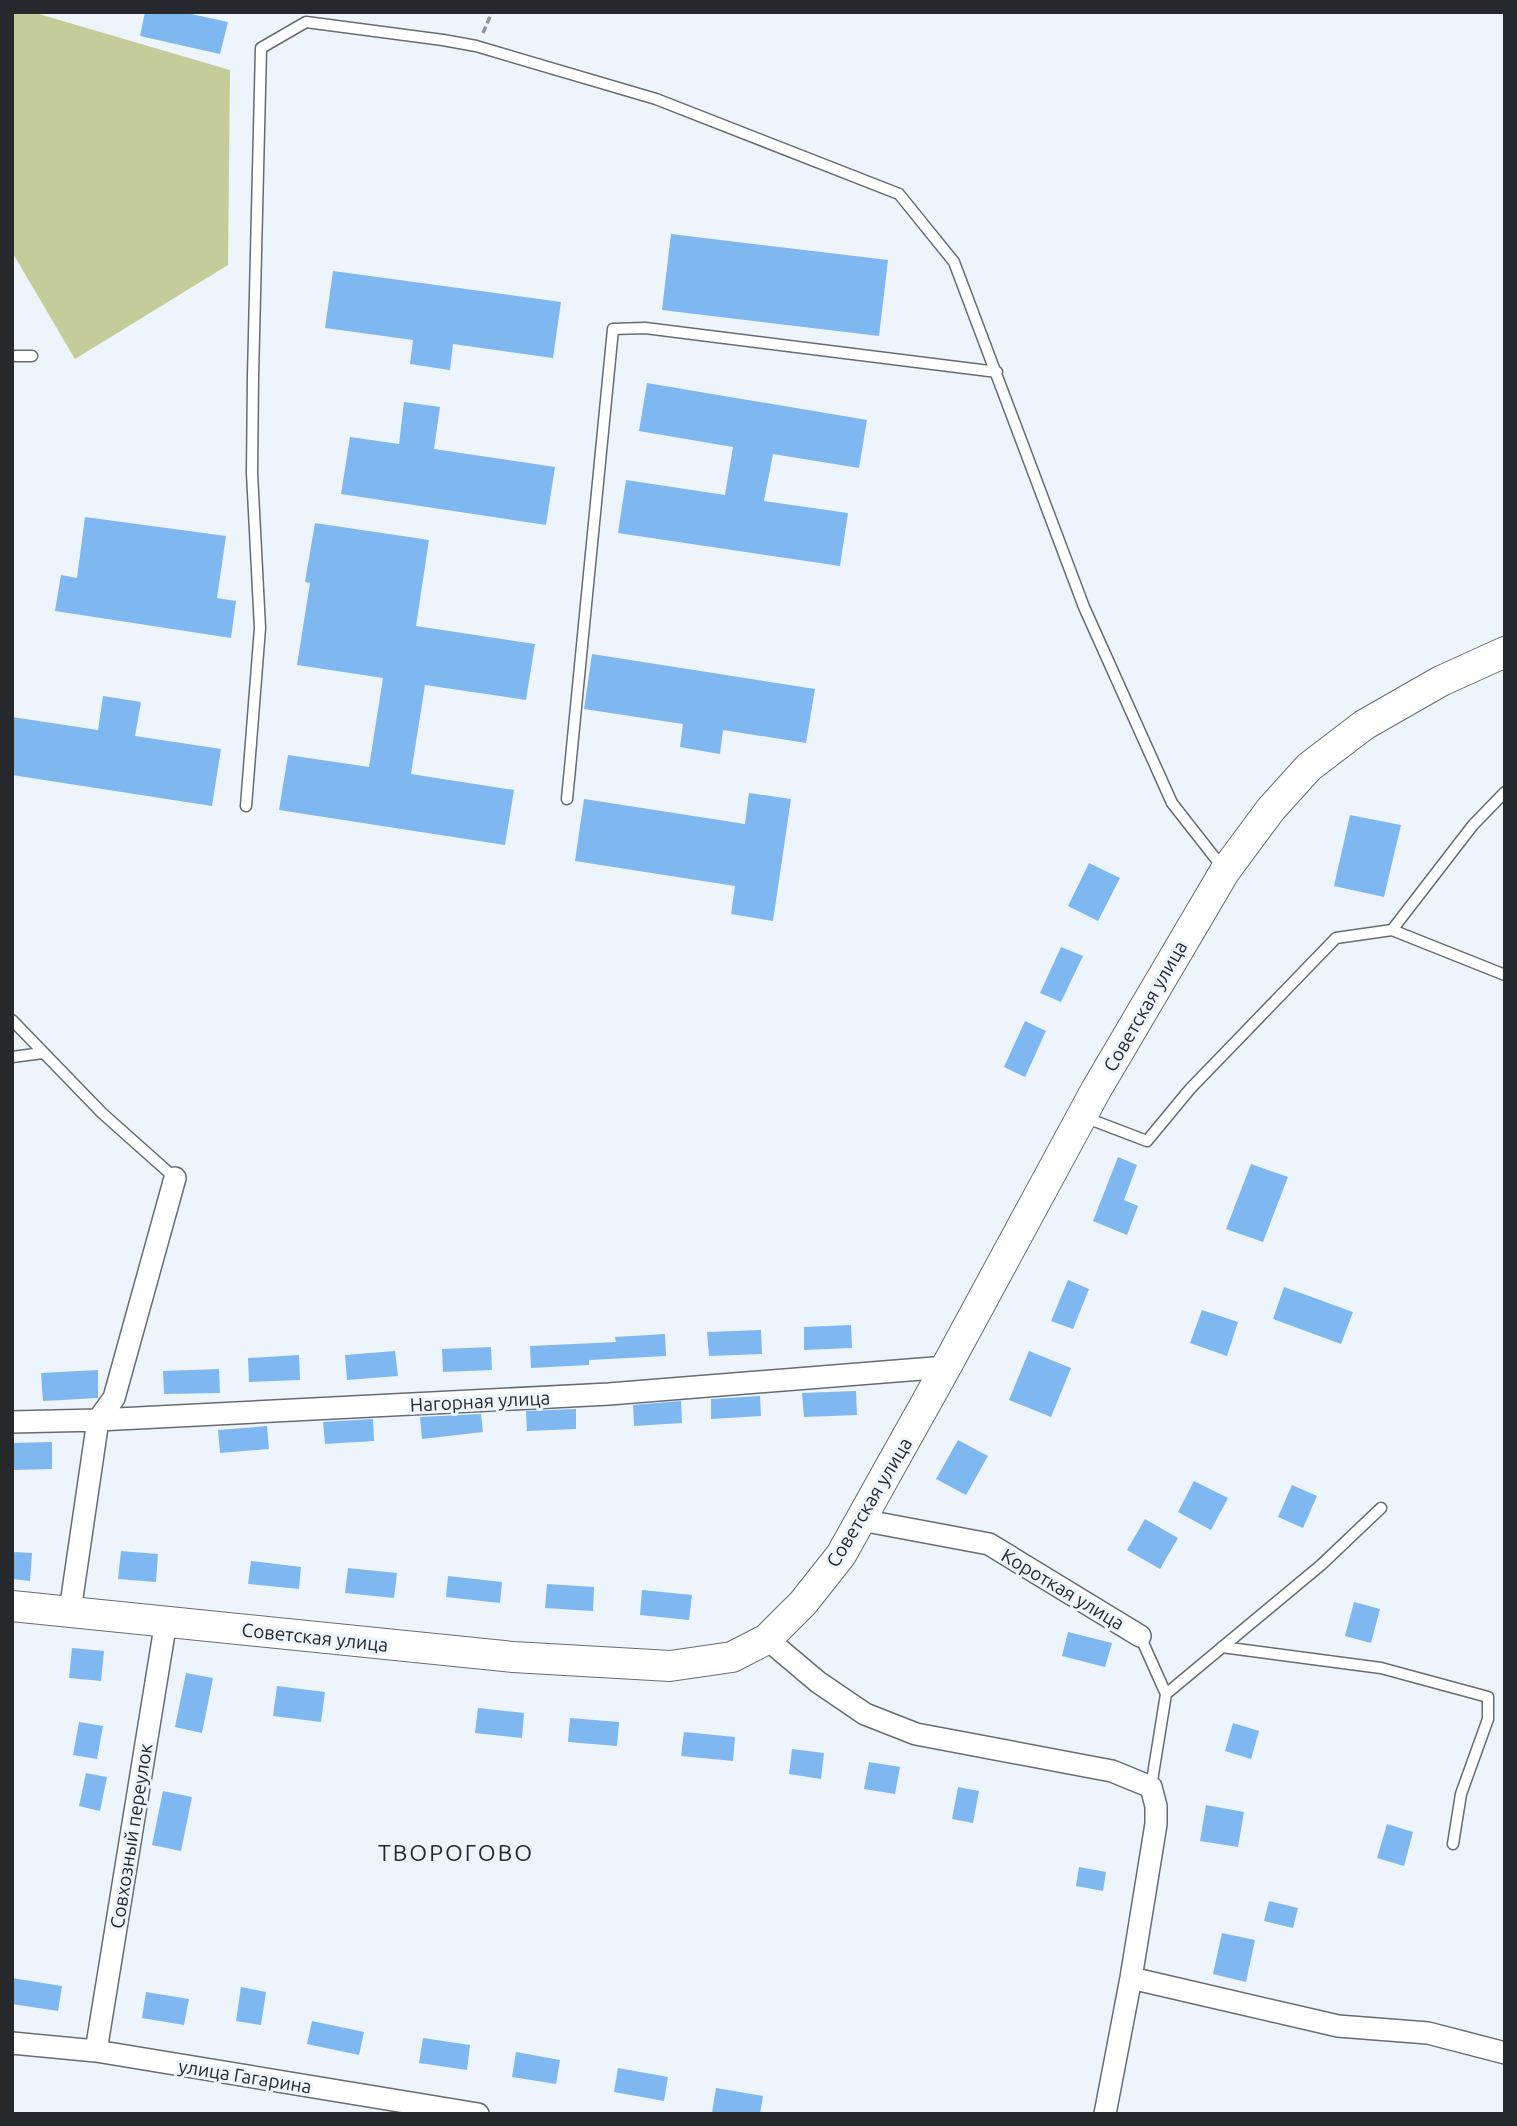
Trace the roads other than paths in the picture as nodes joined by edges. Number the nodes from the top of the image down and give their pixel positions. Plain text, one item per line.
1 (12, 356) edge
2 (32, 356) dead end
3 (997, 372) junction
4 (1505, 652) edge
5 (1505, 792) edge
6 (567, 799) dead end
7 (246, 806) dead end
8 (1224, 870) junction
9 (1392, 930) junction
10 (1505, 975) edge
11 (12, 1020) edge
12 (43, 1053) junction
13 (12, 1057) edge
14 (1082, 1116) junction
15 (175, 1178) joint
16 (946, 1367) junction
17 (98, 1420) junction
18 (12, 1422) edge
19 (1381, 1508) dead end
20 (861, 1520) junction
21 (12, 1606) edge
22 (70, 1611) junction
23 (166, 1621) junction
24 (1140, 1636) joint
25 (767, 1639) junction
26 (1222, 1647) junction
27 (1166, 1694) junction
28 (1151, 1787) junction
29 (1453, 1844) dead end
30 (1131, 1978) junction
31 (12, 2043) edge
32 (96, 2051) junction
33 (1505, 2053) edge
34 (478, 2114) edge
35 (1105, 2114) edge

1 - 2 lane
3 - 6 lane
3 - 7 lane
3 - 8 lane
4 - 8 street, Советская улица
5 - 9 lane
8 - 14 street, Советская улица
9 - 10 lane
9 - 14 lane
11 - 12 lane
12 - 13 lane
12 - 15 lane
14 - 16 street, Советская улица
15 - 17 street
16 - 17 street, Нагорная улица
16 - 20 street, Советская улица
17 - 18 street, Нагорная улица
17 - 22 street
19 - 26 lane
20 - 24 street, Короткая улица
20 - 25 street, Советская улица
21 - 22 street, Советская улица
22 - 23 street, Советская улица
23 - 25 street, Советская улица
23 - 32 street, Совхозный переулок
24 - 27 lane
25 - 28 street
26 - 27 lane
26 - 29 lane
27 - 28 lane
28 - 30 street
30 - 33 street
30 - 35 street
31 - 32 street, улица Гагарина
32 - 34 street, улица Гагарина

